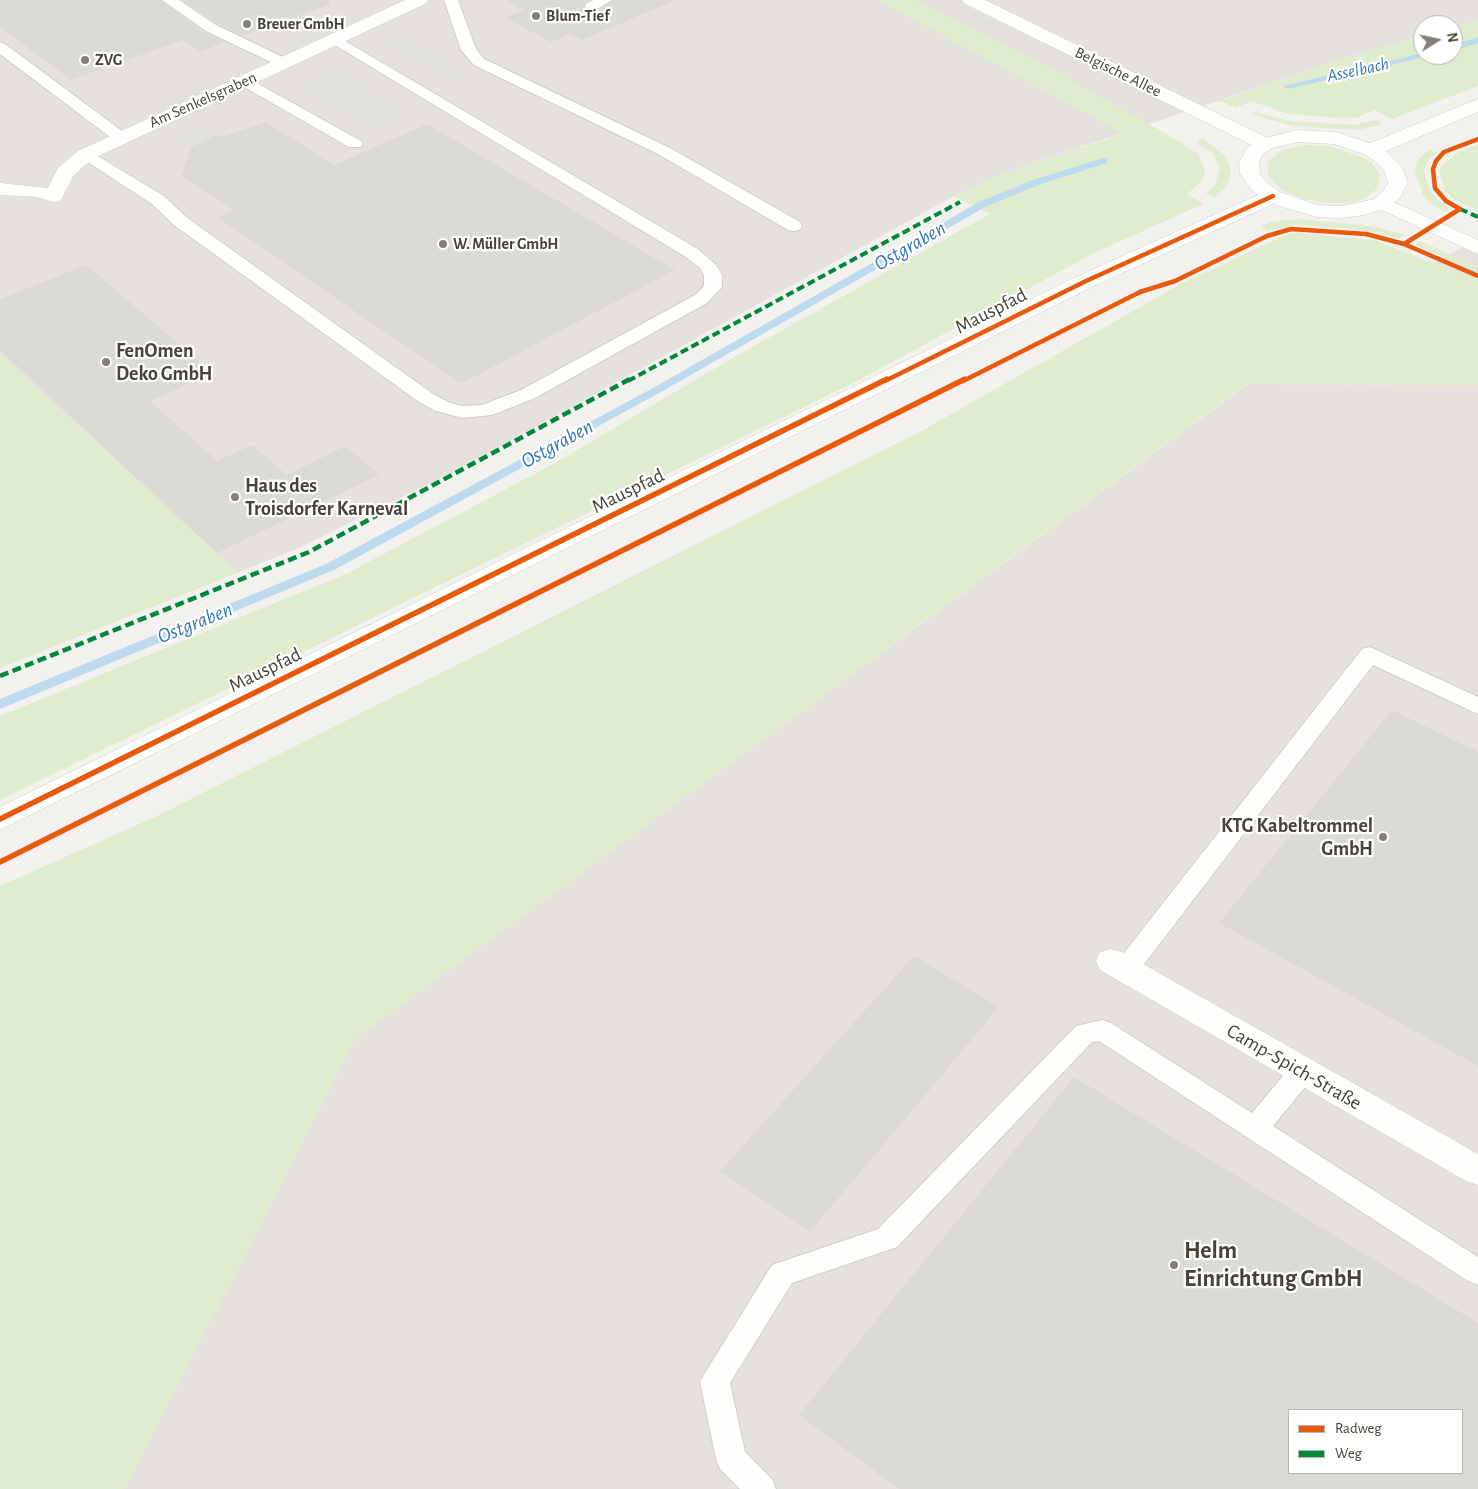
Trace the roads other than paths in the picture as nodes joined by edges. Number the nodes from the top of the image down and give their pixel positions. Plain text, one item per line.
1 (169, 0) edge
2 (419, 0) edge
3 (451, 0) edge
4 (971, 0) edge
5 (335, 39) junction
6 (0, 47) edge
7 (284, 63) junction
8 (244, 82) junction
9 (1478, 104) edge
10 (120, 137) junction
11 (355, 144) dead end
12 (1265, 144) junction
13 (1371, 150) junction
14 (85, 155) junction
15 (0, 189) edge
16 (1273, 196) junction
17 (1382, 202) junction
18 (794, 226) dead end
19 (1478, 248) edge
20 (1478, 706) edge
21 (0, 819) edge
22 (1118, 965) joint
23 (1302, 1072) junction
24 (1255, 1129) junction
25 (1478, 1171) edge
26 (1478, 1272) edge
27 (761, 1489) edge

1 - 7 lane
2 - 5 street, Am Senkelsgraben
3 - 18 lane
4 - 12 street, Belgische Allee
5 - 7 street, Am Senkelsgraben
5 - 14 lane
6 - 10 lane
7 - 8 street, Am Senkelsgraben
8 - 10 street, Am Senkelsgraben
8 - 11 lane
9 - 13 street
10 - 14 street, Am Senkelsgraben
12 - 13 street
12 - 16 street
13 - 17 street
14 - 15 street, Am Senkelsgraben
16 - 17 street
16 - 21 street, Mauspfad
17 - 19 street
20 - 22 lane
22 - 23 street, Camp-Spich-Straße
23 - 24 lane
23 - 25 street, Camp-Spich-Straße
24 - 26 lane
24 - 27 lane

